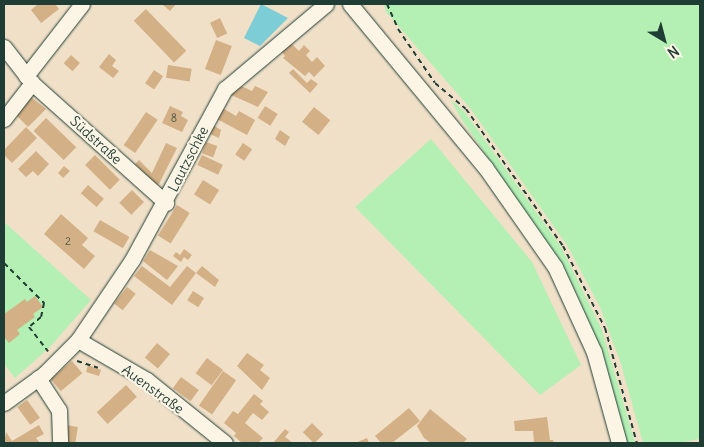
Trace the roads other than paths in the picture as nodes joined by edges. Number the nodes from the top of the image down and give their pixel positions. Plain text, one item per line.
1 (82, 4) edge
2 (326, 4) edge
3 (350, 4) edge
4 (4, 47) edge
5 (29, 80) junction
6 (4, 119) edge
7 (166, 202) junction
8 (78, 340) junction
9 (38, 378) junction
10 (4, 402) edge
11 (60, 443) edge
12 (225, 443) edge
13 (619, 443) edge

1 - 5 street
2 - 7 street, Lautzschke
3 - 13 street
4 - 5 street, Südstraße
5 - 6 street
5 - 7 street, Südstraße
7 - 8 street, Lautzschke
8 - 9 street, Lautzschke
8 - 12 street, Auenstraße
9 - 10 street, Lautzschke
9 - 11 street

